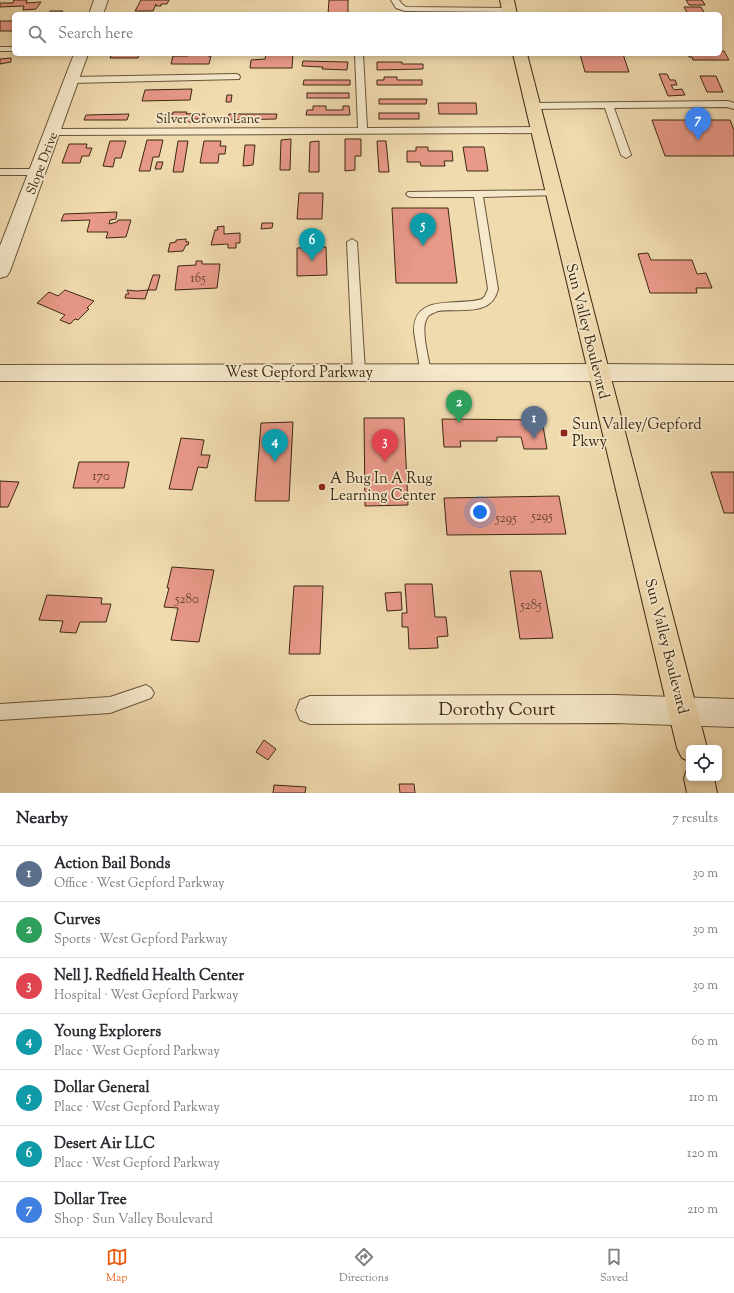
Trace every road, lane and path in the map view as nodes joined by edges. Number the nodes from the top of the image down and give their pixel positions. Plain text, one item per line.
1 (101, 0) edge
2 (394, 0) edge
3 (509, 8) edge
4 (97, 12) edge
5 (0, 49) edge
6 (12, 49) edge
7 (80, 56) edge
8 (359, 56) edge
9 (520, 56) edge
10 (236, 77) dead end
11 (72, 80) junction
12 (533, 106) junction
13 (609, 106) junction
14 (734, 106) edge
15 (363, 130) junction
16 (539, 130) junction
17 (53, 132) junction
18 (626, 155) dead end
19 (0, 172) edge
20 (38, 172) junction
21 (554, 193) junction
22 (411, 194) dead end
23 (478, 194) junction
24 (352, 242) dead end
25 (0, 271) edge
26 (359, 372) junction
27 (425, 372) junction
28 (598, 372) junction
29 (0, 373) edge
30 (734, 373) edge
31 (146, 693) dead end
32 (310, 710) dead end
33 (684, 711) junction
34 (0, 712) edge
35 (734, 713) edge
36 (691, 745) edge
37 (700, 781) edge
38 (702, 793) edge

1 - 4 street
2 - 3 lane
5 - 6 lane
7 - 11 street, Slope Drive
8 - 15 lane
9 - 12 main road, Sun Valley Boulevard
10 - 11 lane
11 - 17 street, Slope Drive
12 - 13 lane
12 - 16 main road, Sun Valley Boulevard
13 - 14 lane
13 - 18 lane
15 - 16 lane, Silver Crown Lane
15 - 17 lane, Silver Crown Lane
16 - 21 main road, Sun Valley Boulevard
17 - 20 street, Slope Drive
19 - 20 lane
20 - 25 street, Slope Drive
21 - 23 lane
21 - 28 main road, Sun Valley Boulevard
22 - 23 lane
23 - 27 lane
24 - 26 lane
26 - 27 street, West Gepford Parkway
26 - 29 street, West Gepford Parkway
27 - 28 street, West Gepford Parkway
28 - 30 street, West Gepford Parkway
28 - 33 main road, Sun Valley Boulevard
31 - 34 lane
32 - 33 street, Dorothy Court
33 - 35 street, Dorothy Court
33 - 36 main road, Sun Valley Boulevard
37 - 38 main road

